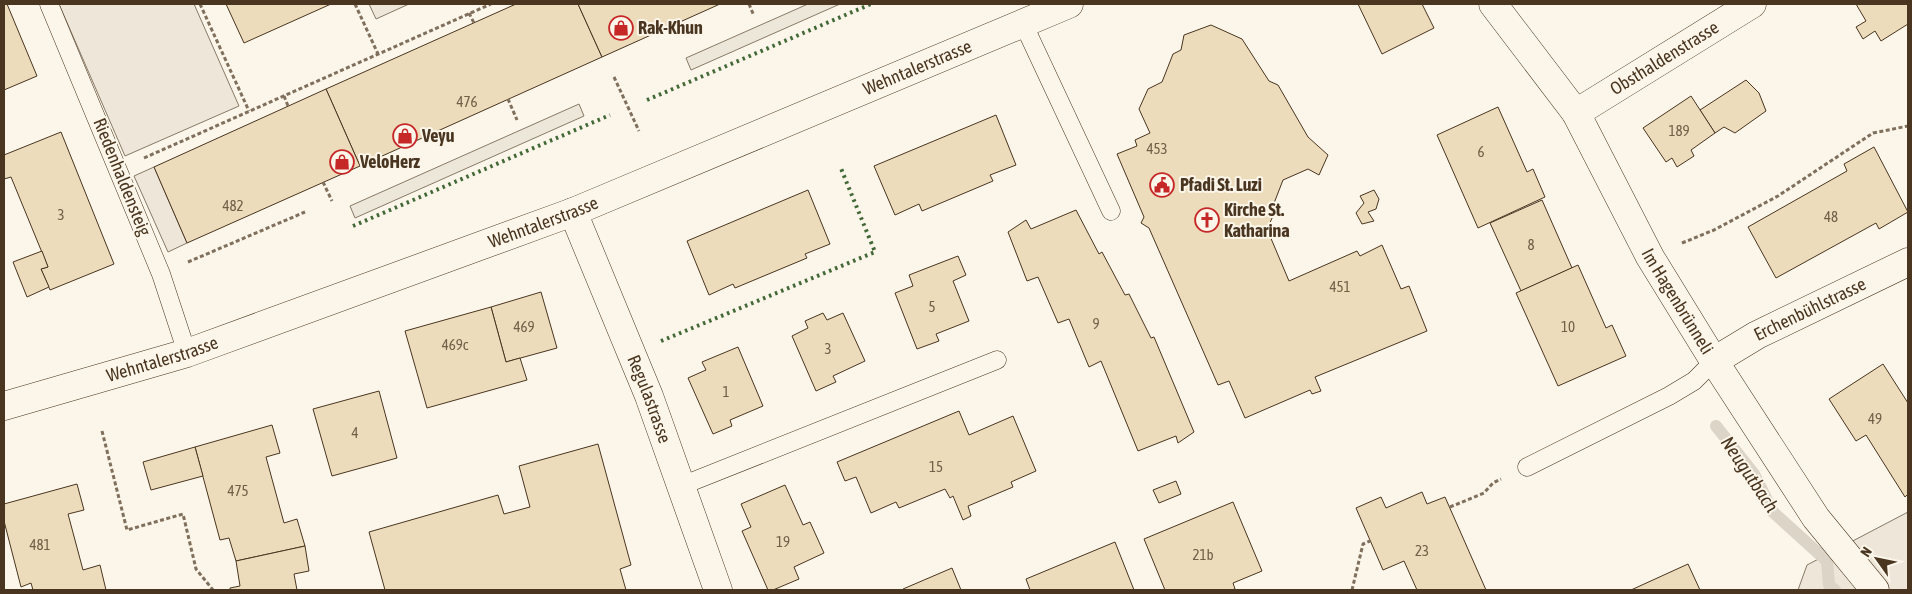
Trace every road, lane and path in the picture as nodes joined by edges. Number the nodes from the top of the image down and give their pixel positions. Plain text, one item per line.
1 (49, 4) edge
2 (200, 4) edge
3 (355, 4) edge
4 (491, 4) edge
5 (749, 4) edge
6 (1069, 4) edge
7 (1493, 4) edge
8 (1752, 4) edge
9 (485, 5) edge
10 (469, 13) junction
11 (754, 16) dead end
12 (474, 23) dead end
13 (1024, 23) junction
14 (378, 54) junction
15 (614, 78) dead end
16 (284, 96) junction
17 (508, 99) dead end
18 (288, 106) dead end
19 (250, 110) junction
20 (1576, 113) junction
21 (517, 120) dead end
22 (1908, 126) edge
23 (639, 131) dead end
24 (119, 169) junction
25 (323, 182) dead end
26 (332, 200) dead end
27 (1111, 211) dead end
28 (305, 212) dead end
29 (573, 212) junction
30 (1675, 245) dead end
31 (1908, 262) edge
32 (161, 274) junction
33 (187, 353) junction
34 (997, 360) dead end
35 (1714, 360) junction
36 (4, 406) edge
37 (102, 432) dead end
38 (1527, 467) joint
39 (681, 486) junction
40 (1450, 507) dead end
41 (1370, 541) dead end
42 (213, 590) edge
43 (718, 590) edge
44 (1352, 590) edge
45 (1875, 590) edge

1 - 24 lane, Riedenhaldensteig
2 - 19 path
3 - 14 path
4 - 9 path
5 - 11 path
6 - 13 street, Wehntalerstrasse
7 - 20 street, Im Hagenbrünneli
8 - 20 street, Obsthaldenstrasse
9 - 10 path
10 - 12 path
10 - 14 path
13 - 27 lane
13 - 29 street, Wehntalerstrasse
14 - 16 path
15 - 23 path
16 - 18 path
16 - 19 path
17 - 21 path
19 - 24 path
20 - 35 street, Im Hagenbrünneli
22 - 30 path
24 - 32 lane, Riedenhaldensteig
25 - 26 path
28 - 32 path
29 - 33 street, Wehntalerstrasse
29 - 39 street, Regulastrasse
31 - 35 street, Erchenbühlstrasse
32 - 33 lane, Riedenhaldensteig
33 - 36 street, Wehntalerstrasse
34 - 39 lane
35 - 38 lane
35 - 45 street, Im Hagenbrünneli
37 - 42 path
38 - 40 path
39 - 43 street, Regulastrasse
41 - 44 path

